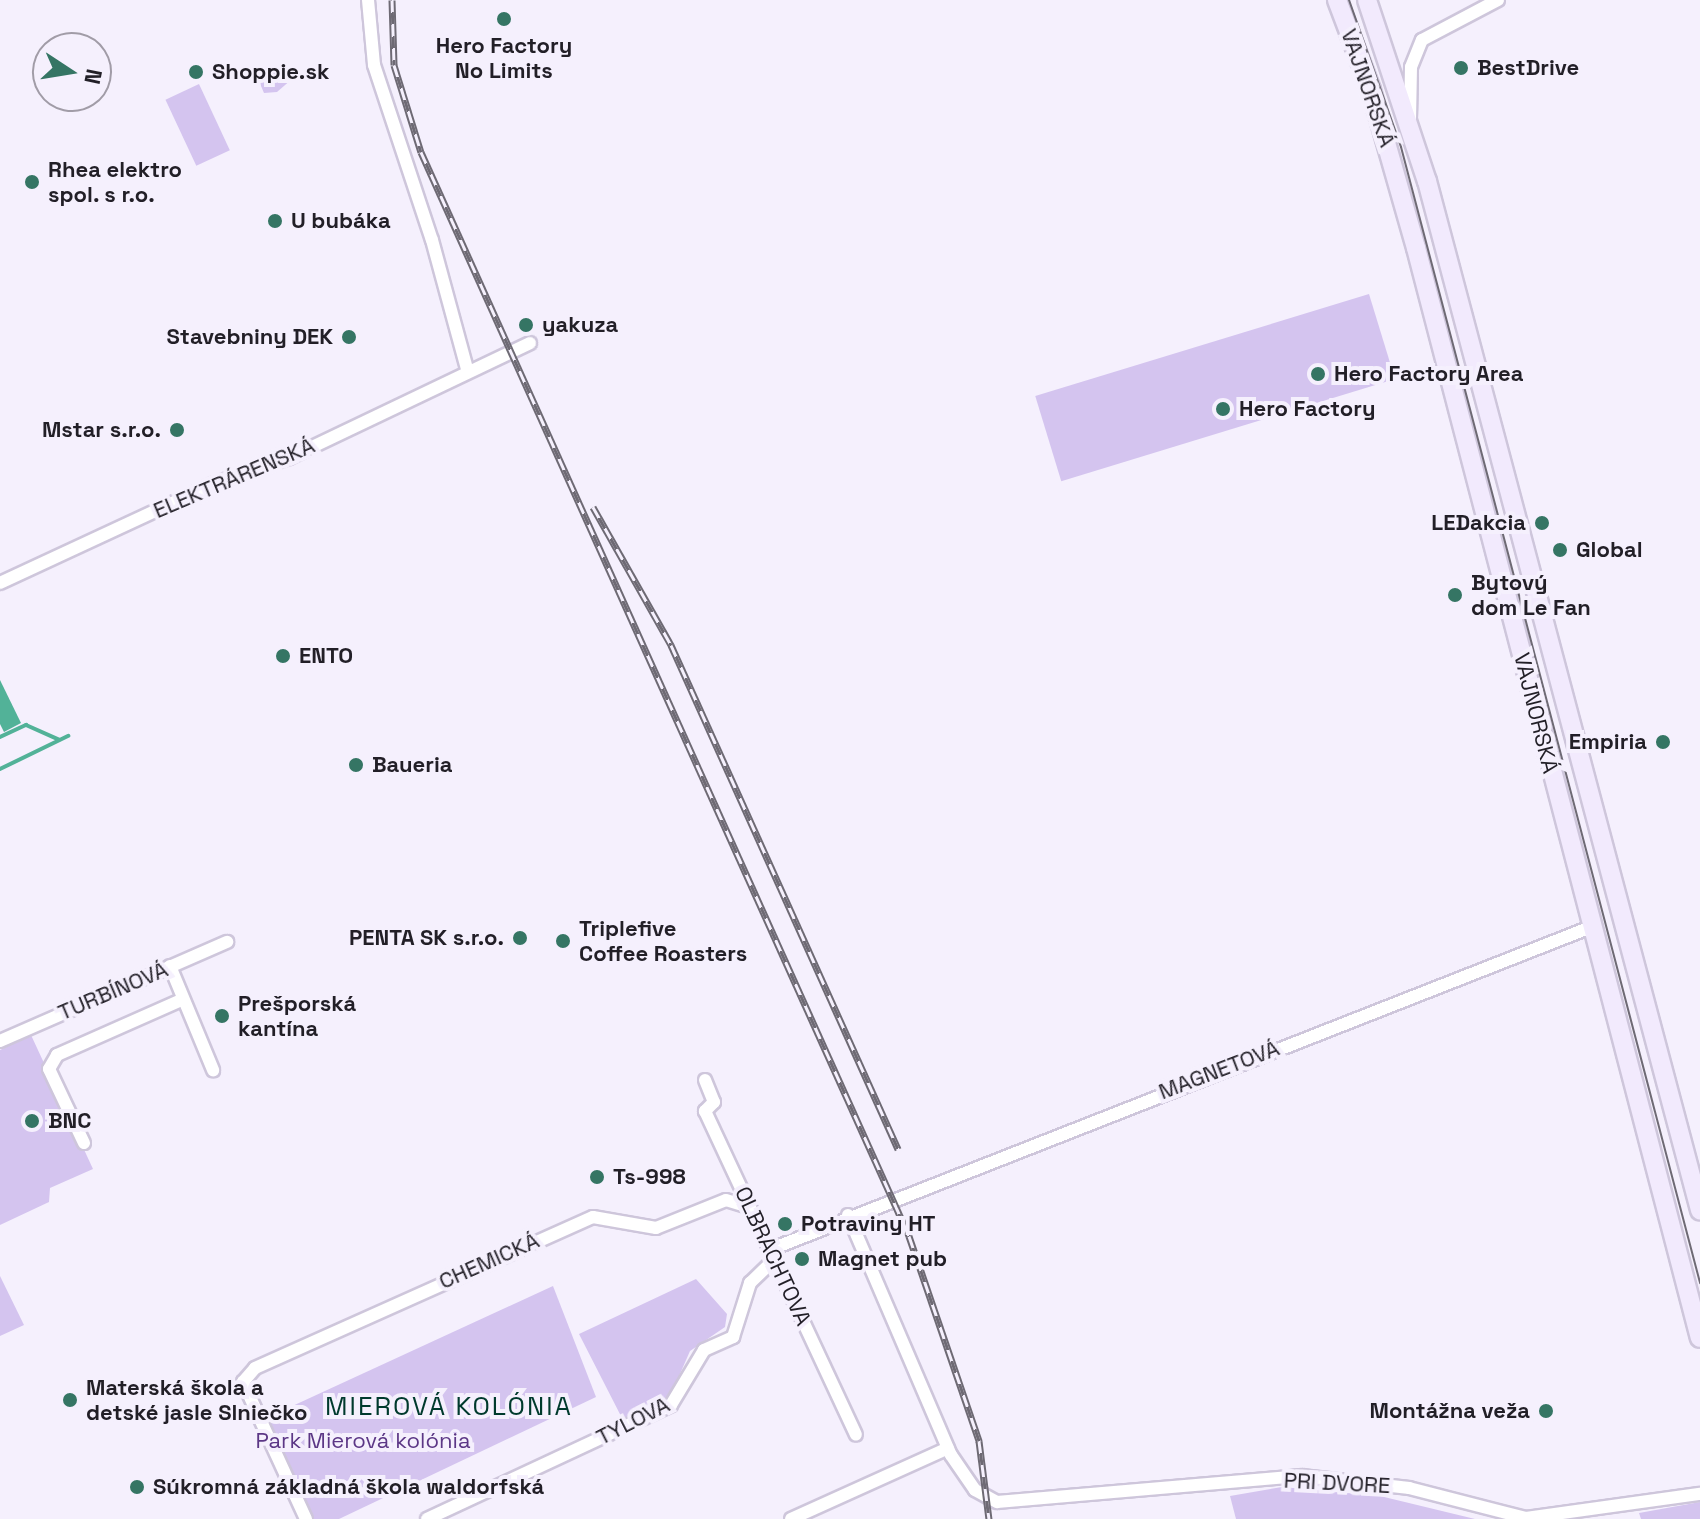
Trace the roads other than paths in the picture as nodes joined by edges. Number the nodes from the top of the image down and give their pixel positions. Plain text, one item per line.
1 (368, 0) edge
2 (1337, 0) edge
3 (1367, 0) edge
4 (1498, 0) edge
5 (1410, 122) junction
6 (530, 343) dead end
7 (467, 369) junction
8 (0, 583) edge
9 (1591, 927) junction
10 (227, 942) dead end
11 (170, 966) junction
12 (181, 1000) junction
13 (0, 1041) edge
14 (213, 1070) dead end
15 (705, 1080) dead end
16 (84, 1143) dead end
17 (749, 1207) junction
18 (1700, 1210) edge
19 (848, 1215) junction
20 (772, 1255) junction
21 (1700, 1338) edge
22 (856, 1435) dead end
23 (948, 1448) junction
24 (1700, 1494) edge
25 (306, 1519) edge
26 (427, 1519) edge
27 (791, 1519) edge

1 - 7 street
2 - 9 main road, VAJNORSKÁ
3 - 5 main road, VAJNORSKÁ
4 - 5 street
5 - 18 main road, VAJNORSKÁ
6 - 7 street, ELEKTRÁRENSKÁ
7 - 8 street, ELEKTRÁRENSKÁ
9 - 19 street, MAGNETOVÁ
9 - 21 main road, VAJNORSKÁ
10 - 11 street, TURBÍNOVÁ
11 - 12 street
11 - 13 street, TURBÍNOVÁ
12 - 14 street
12 - 16 street
15 - 17 street, OLBRACHTOVA
17 - 20 street, OLBRACHTOVA
17 - 25 street, CHEMICKÁ
19 - 20 street, MAGNETOVÁ
19 - 23 street
20 - 22 street, OLBRACHTOVA
20 - 26 street, TYLOVA
23 - 24 street, PRI DVORE
23 - 27 street

